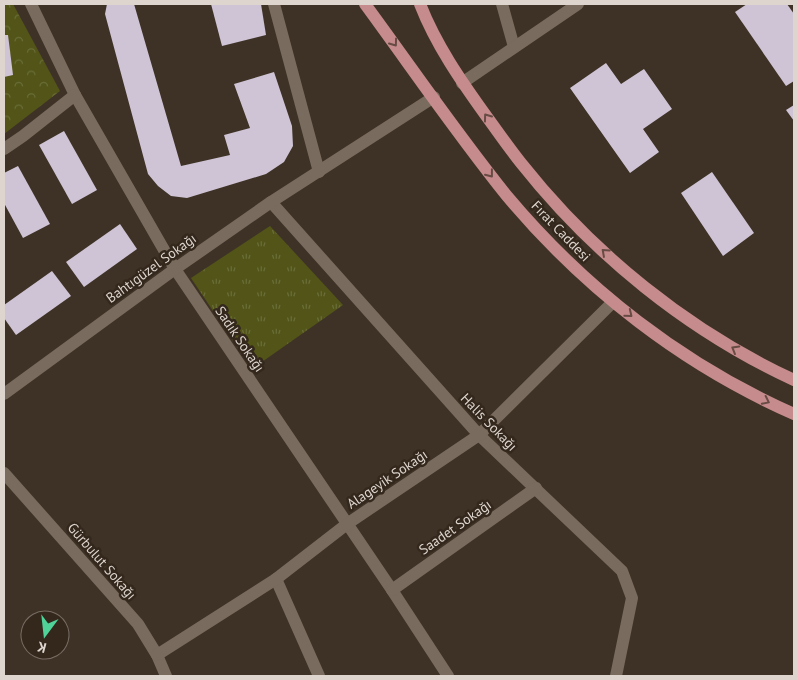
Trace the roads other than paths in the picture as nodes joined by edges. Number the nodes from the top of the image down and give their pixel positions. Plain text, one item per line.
1 (30, 4) edge
2 (274, 4) edge
3 (366, 4) edge
4 (420, 4) edge
5 (502, 4) edge
6 (578, 4) edge
7 (514, 47) junction
8 (462, 83) junction
9 (75, 95) junction
10 (434, 98) junction
11 (4, 149) edge
12 (319, 172) junction
13 (272, 202) junction
14 (174, 269) junction
15 (613, 302) junction
16 (794, 380) edge
17 (4, 394) edge
18 (794, 414) edge
19 (479, 435) junction
20 (4, 473) edge
21 (536, 488) junction
22 (347, 524) junction
23 (276, 579) junction
24 (392, 590) junction
25 (157, 655) junction
26 (166, 676) edge
27 (319, 676) edge
28 (448, 676) edge
29 (616, 676) edge

1 - 9 street, Sadık Sokağı
2 - 12 street
3 -> 10 main road, Fırat Caddesi
4 - 8 main road, Fırat Caddesi
5 - 7 street
6 - 7 street
7 - 8 street
16 -> 8 main road, Fırat Caddesi
9 - 11 street
9 - 14 street, Sadık Sokağı
10 - 12 street, Bahtıgüzel Sokağı
10 -> 15 main road, Fırat Caddesi
12 - 13 street, Bahtıgüzel Sokağı
13 - 14 street, Bahtıgüzel Sokağı
13 - 19 street, Halis Sokağı
14 - 17 street, Bahtıgüzel Sokağı
14 - 22 street, Sadık Sokağı
15 -> 18 main road, Fırat Caddesi
15 - 19 street, Alageyik Sokağı
19 - 21 street, Halis Sokağı
19 - 22 street, Alageyik Sokağı
20 - 25 street, Gürbulut Sokağı
21 - 24 street, Saadet Sokağı
21 - 29 street, Halis Sokağı
22 - 23 street, Alageyik Sokağı
22 - 24 street, Sadık Sokağı
23 - 25 street, Alageyik Sokağı
23 - 27 street
24 - 28 street, Sadık Sokağı
25 - 26 street, Gürbulut Sokağı

